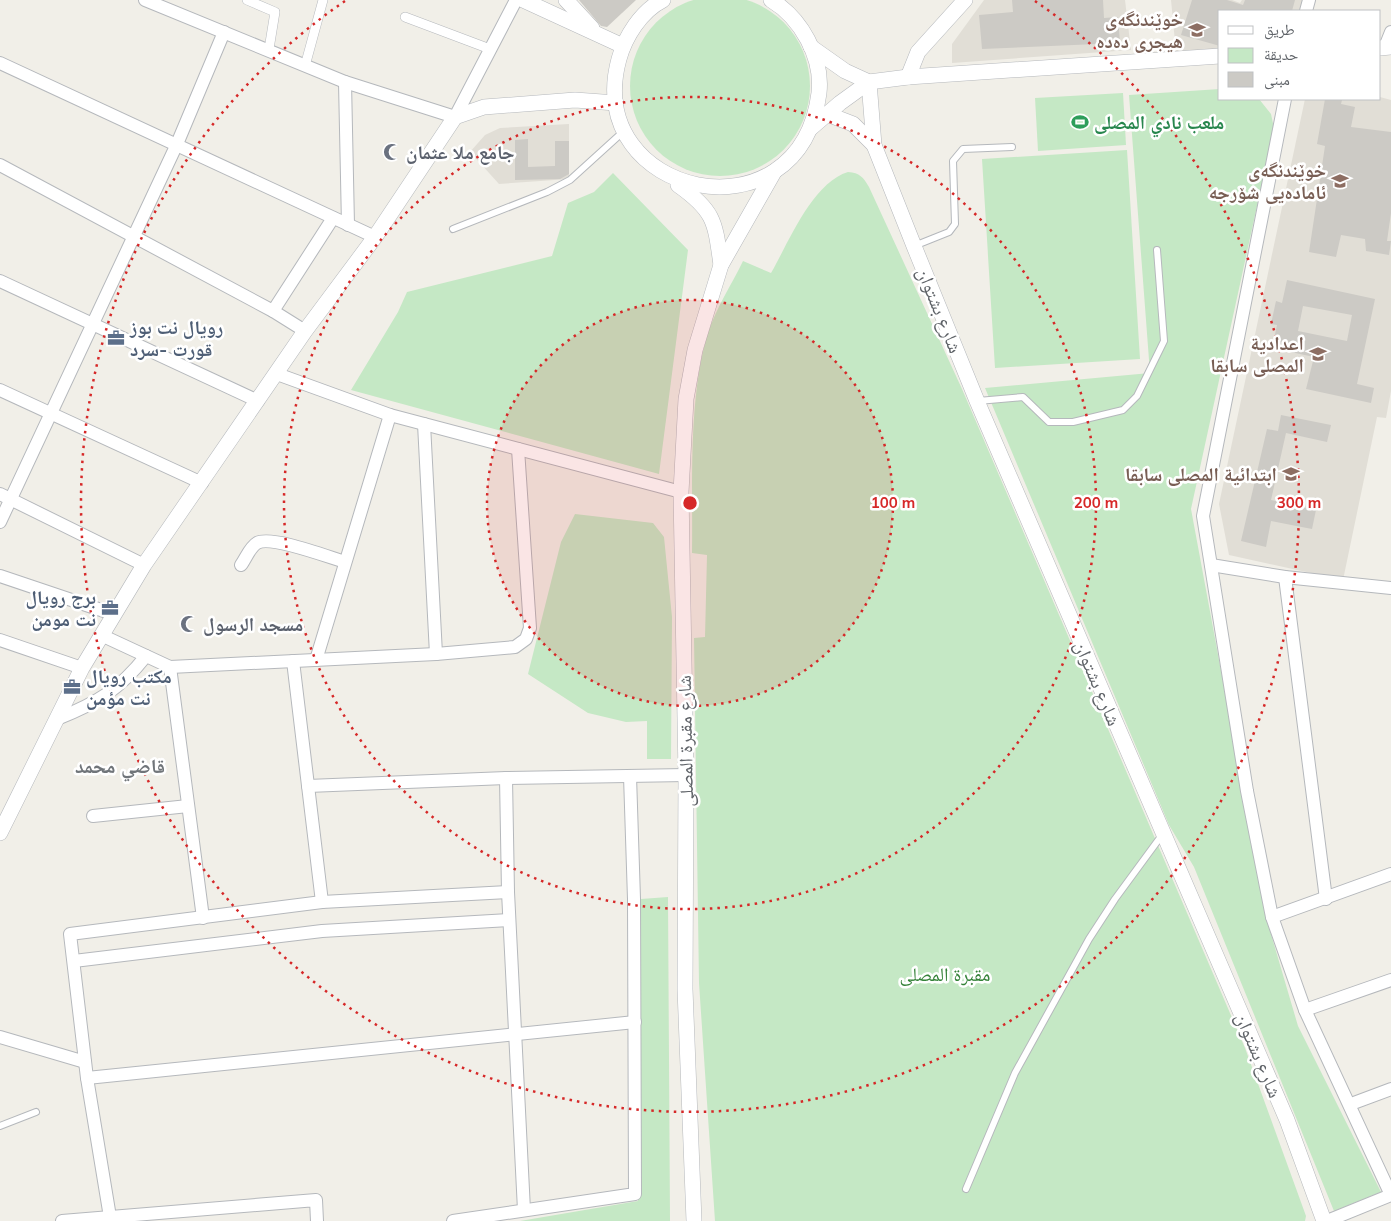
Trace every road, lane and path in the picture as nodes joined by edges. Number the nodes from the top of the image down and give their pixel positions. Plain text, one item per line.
1 (145, 0) edge
2 (246, 0) edge
3 (323, 0) edge
4 (516, 0) edge
5 (523, 0) edge
6 (566, 0) edge
7 (663, 0) edge
8 (771, 0) edge
9 (965, 0) edge
10 (405, 17) dead end
11 (224, 32) junction
12 (1391, 32) edge
13 (599, 34) junction
14 (623, 46) junction
15 (811, 47) junction
16 (269, 49) junction
17 (490, 49) junction
18 (1387, 50) edge
19 (1218, 56) edge
20 (0, 63) edge
21 (305, 66) junction
22 (908, 77) junction
23 (345, 82) junction
24 (869, 82) junction
25 (1285, 100) edge
26 (616, 103) junction
27 (826, 114) junction
28 (455, 118) junction
29 (810, 129) junction
30 (624, 131) junction
31 (177, 144) junction
32 (874, 144) junction
33 (1012, 147) dead end
34 (0, 165) edge
35 (774, 172) junction
36 (663, 173) junction
37 (333, 218) junction
38 (348, 224) junction
39 (453, 229) dead end
40 (133, 236) junction
41 (375, 237) junction
42 (914, 246) junction
43 (1157, 250) dead end
44 (721, 265) junction
45 (0, 281) edge
46 (273, 311) junction
47 (92, 325) junction
48 (305, 331) junction
49 (277, 374) junction
50 (0, 390) edge
51 (258, 401) junction
52 (977, 401) junction
53 (51, 415) junction
54 (390, 415) junction
55 (424, 424) junction
56 (518, 449) junction
57 (202, 483) junction
58 (681, 492) junction
59 (5, 497) edge
60 (0, 522) edge
61 (345, 562) junction
62 (144, 565) junction
63 (241, 565) dead end
64 (1211, 565) junction
65 (0, 576) edge
66 (1285, 577) junction
67 (1391, 588) edge
68 (113, 614) junction
69 (101, 635) junction
70 (0, 640) edge
71 (436, 654) junction
72 (146, 656) junction
73 (316, 660) junction
74 (293, 661) junction
75 (170, 667) junction
76 (82, 668) junction
77 (57, 719) junction
78 (686, 775) junction
79 (630, 776) junction
80 (506, 778) junction
81 (308, 786) junction
82 (188, 806) junction
83 (92, 816) dead end
84 (0, 833) edge
85 (1163, 834) junction
86 (1391, 874) edge
87 (508, 892) junction
88 (1326, 898) junction
89 (322, 902) junction
90 (1272, 917) junction
91 (203, 918) junction
92 (509, 920) junction
93 (74, 961) junction
94 (1391, 980) edge
95 (1306, 1010) junction
96 (634, 1022) junction
97 (514, 1034) junction
98 (0, 1037) edge
99 (85, 1062) junction
100 (87, 1078) junction
101 (1391, 1089) edge
102 (1351, 1104) junction
103 (36, 1112) dead end
104 (0, 1126) edge
105 (966, 1189) dead end
106 (1391, 1195) edge
107 (524, 1210) junction
108 (110, 1217) junction
109 (62, 1221) edge
110 (317, 1221) edge
111 (453, 1221) edge
112 (694, 1221) edge
113 (1326, 1221) edge

1 - 11 street
2 - 16 street
3 - 21 street
4 - 17 street
5 - 13 street
6 - 13 street
7 - 14 street
8 - 15 street
9 - 22 street
10 - 17 street
11 - 16 street
11 - 31 street
12 - 18 street
13 - 14 street
14 - 26 street
15 - 24 street
15 - 29 street
16 - 21 street
17 - 28 street
19 - 22 street
20 - 31 street
21 - 23 street
22 - 24 street
23 - 28 street
23 - 38 street
24 - 27 street
24 - 32 street, شارع بشتوان
25 - 64 street
26 - 28 street
26 - 30 street
27 - 29 street
27 - 32 street, شارع بشتوان
28 - 41 street
29 - 35 street
30 - 36 street
30 - 39 lane
31 - 37 street
31 - 40 street
32 - 42 street, شارع بشتوان
33 - 42 lane
34 - 40 street
35 - 36 street
35 - 44 street, شارع مقبرة المصلى
36 - 44 street, شارع مقبرة المصلى
37 - 38 street
37 - 46 street
38 - 41 street
40 - 46 street
40 - 47 street
41 - 48 street
42 - 52 street, شارع بشتوان
43 - 52 lane
44 - 58 street, شارع مقبرة المصلى
45 - 47 street
46 - 48 street
47 - 51 street
47 - 53 street
48 - 49 street
49 - 51 street
49 - 54 street
50 - 53 street
51 - 57 street
52 - 85 street, شارع بشتوان
53 - 57 street
53 - 59 street
54 - 55 street
54 - 61 street
55 - 56 street
55 - 71 street
56 - 58 street
56 - 71 street
57 - 62 street
58 - 78 street, شارع مقبرة المصلى
59 - 60 street
59 - 62 street
61 - 63 street
61 - 73 street
62 - 68 street
64 - 66 street
64 - 90 street
65 - 68 street
66 - 67 street
66 - 88 street
68 - 69 street
69 - 72 street
69 - 76 street
70 - 76 street
71 - 73 street
72 - 75 street
72 - 77 street
73 - 74 street
74 - 75 street
74 - 81 street
75 - 82 street
76 - 77 street
77 - 84 street
78 - 79 street
78 - 112 street, شارع مقبرة المصلى
79 - 80 street
79 - 96 street
80 - 81 street
80 - 87 street
81 - 89 street
82 - 83 street
82 - 91 street
85 - 105 lane
85 - 113 street, شارع بشتوان
86 - 88 street
87 - 89 street
87 - 92 street
88 - 90 street
89 - 91 street
90 - 95 street
91 - 93 street
92 - 93 street
92 - 97 street
93 - 99 street
94 - 95 street
95 - 102 street
96 - 97 street
96 - 107 street
97 - 100 street
97 - 107 street
98 - 99 street
99 - 100 street
100 - 108 street
101 - 102 street
102 - 106 street
103 - 104 lane
106 - 113 street
107 - 111 street
108 - 109 street
108 - 110 street

